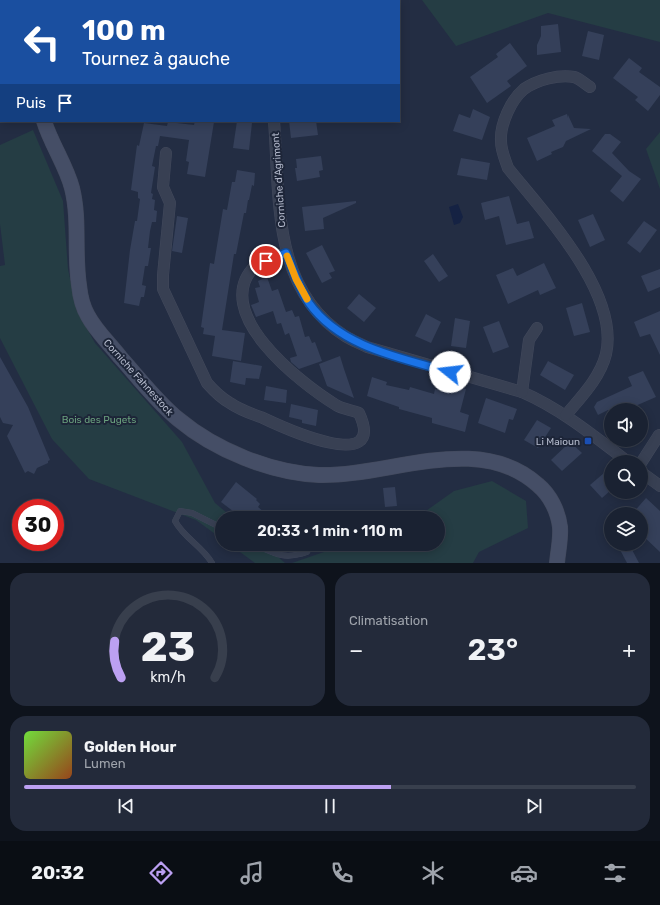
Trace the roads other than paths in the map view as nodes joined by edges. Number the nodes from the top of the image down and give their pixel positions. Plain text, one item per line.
1 (590, 87) dead end
2 (44, 122) edge
3 (274, 122) edge
4 (166, 153) dead end
5 (286, 253) junction
6 (537, 328) dead end
7 (522, 392) junction
8 (566, 415) junction
9 (658, 434) dead end
10 (619, 455) edge
11 (646, 455) edge
12 (648, 477) edge
13 (660, 486) edge
14 (215, 524) edge
15 (267, 551) edge
16 (308, 551) edge
17 (212, 563) edge
18 (557, 563) edge

1 - 8 street
2 - 18 main road, Corniche Fahnestock
3 - 5 street, Corniche d'Agrimont
4 - 5 street
5 - 7 street, Corniche d'Agrimont
6 - 7 street
7 - 8 street, Corniche d'Agrimont
8 - 10 street, Corniche d'Agrimont
9 - 11 street
12 - 13 street
14 - 17 lane
15 - 16 lane

